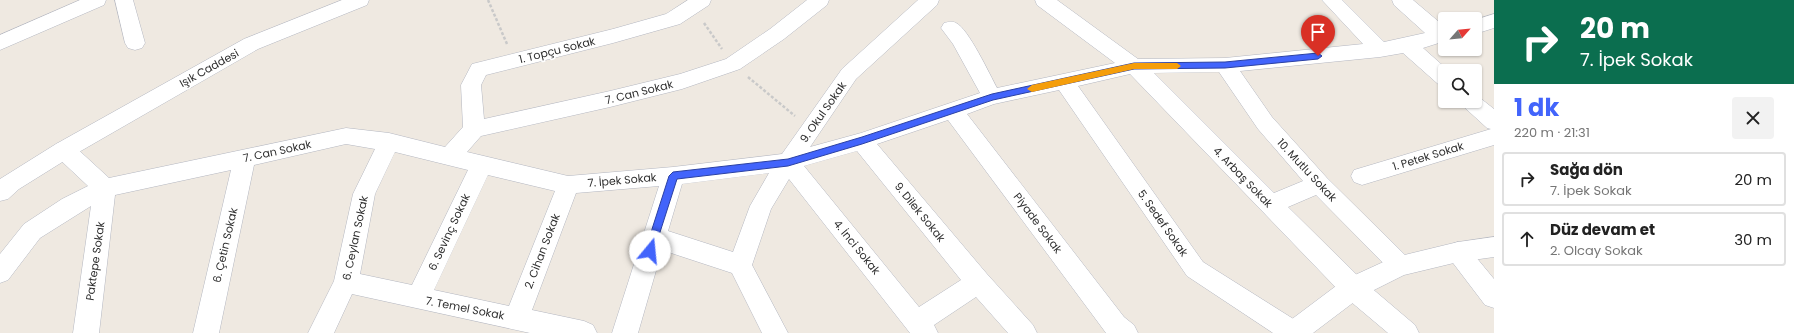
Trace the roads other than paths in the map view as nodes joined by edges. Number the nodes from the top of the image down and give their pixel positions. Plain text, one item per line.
1 (97, 0) edge
2 (124, 0) edge
3 (360, 0) edge
4 (820, 0) edge
5 (930, 0) edge
6 (1044, 0) edge
7 (1331, 0) edge
8 (1401, 0) edge
9 (697, 3) edge
10 (951, 28) dead end
11 (1438, 32) edge
12 (1438, 36) edge
13 (0, 43) edge
14 (135, 43) dead end
15 (1407, 45) junction
16 (1380, 50) junction
17 (1225, 65) junction
18 (1134, 66) junction
19 (1438, 72) edge
20 (1064, 82) junction
21 (992, 97) junction
22 (1479, 108) edge
23 (953, 110) junction
24 (1494, 122) edge
25 (474, 129) junction
26 (1494, 136) edge
27 (862, 141) junction
28 (389, 142) junction
29 (64, 150) junction
30 (450, 156) junction
31 (245, 158) junction
32 (788, 162) junction
33 (481, 165) junction
34 (673, 176) junction
35 (1362, 176) dead end
36 (1319, 184) junction
37 (568, 185) junction
38 (105, 188) junction
39 (0, 192) edge
40 (1270, 205) junction
41 (654, 237) junction
42 (1494, 247) edge
43 (1458, 252) junction
44 (740, 265) junction
45 (1400, 265) junction
46 (0, 272) edge
47 (346, 282) junction
48 (978, 282) junction
49 (1353, 288) junction
50 (1494, 297) edge
51 (418, 298) junction
52 (517, 318) junction
53 (920, 328) edge
54 (86, 333) edge
55 (206, 333) edge
56 (321, 333) edge
57 (584, 333) edge
58 (625, 333) edge
59 (776, 333) edge
60 (1024, 333) edge
61 (1125, 333) edge
62 (1294, 333) edge
63 (1406, 333) edge

1 - 13 street
2 - 14 street
3 - 29 street, Işık Caddesi
4 - 25 street, 7. Can Sokak
5 - 32 street, 9. Okul Sokak
6 - 18 street, 4. Arbaş Sokak
7 - 16 street
8 - 11 street
9 - 25 street, 1. Topçu Sokak
10 - 21 street
12 - 15 street, 7. İpek Sokak
15 - 16 street, 7. İpek Sokak
15 - 19 street
16 - 17 street, 7. İpek Sokak
17 - 18 street, 7. İpek Sokak
17 - 36 street, 10. Mutlu Sokak
18 - 20 street, 7. İpek Sokak
18 - 40 street, 4. Arbaş Sokak
20 - 21 street, 7. İpek Sokak
20 - 62 street, 5. Sedef Sokak
21 - 23 street, 7. İpek Sokak
22 - 24 street
23 - 27 street, 7. İpek Sokak
23 - 61 street, Piyade Sokak
25 - 30 street
26 - 35 street, 1. Petek Sokak
27 - 32 street, 7. İpek Sokak
27 - 48 street, 9. Dilek Sokak
28 - 30 street, 7. Can Sokak
28 - 31 street, 7. Can Sokak
28 - 47 street, 6. Ceylan Sokak
29 - 38 street
29 - 39 street, Işık Caddesi
30 - 33 street, 7. Can Sokak
31 - 38 street, 7. Can Sokak
31 - 55 street, 6. Çetin Sokak
32 - 34 street, 7. İpek Sokak
32 - 44 street, 9. Okul Sokak
32 - 53 street, 4. İnci Sokak
33 - 37 street, 7. İpek Sokak
33 - 51 street, 6. Sevinç Sokak
34 - 37 street, 7. İpek Sokak
34 - 41 street
36 - 40 street
36 - 45 street, 10. Mutlu Sokak
37 - 52 street, 2. Cihan Sokak
38 - 46 street, 7. Can Sokak
38 - 54 street, Paktepe Sokak
40 - 49 street, 4. Arbaş Sokak
41 - 44 street
41 - 58 street
42 - 43 street
43 - 45 street
43 - 50 street
44 - 59 street
45 - 49 street
47 - 51 street, 7. Temel Sokak
47 - 56 street, 6. Ceylan Sokak
48 - 53 street
48 - 60 street, 9. Dilek Sokak
49 - 62 street
49 - 63 street, 4. Arbaş Sokak
51 - 52 street, 7. Temel Sokak
52 - 57 street, 7. Temel Sokak

